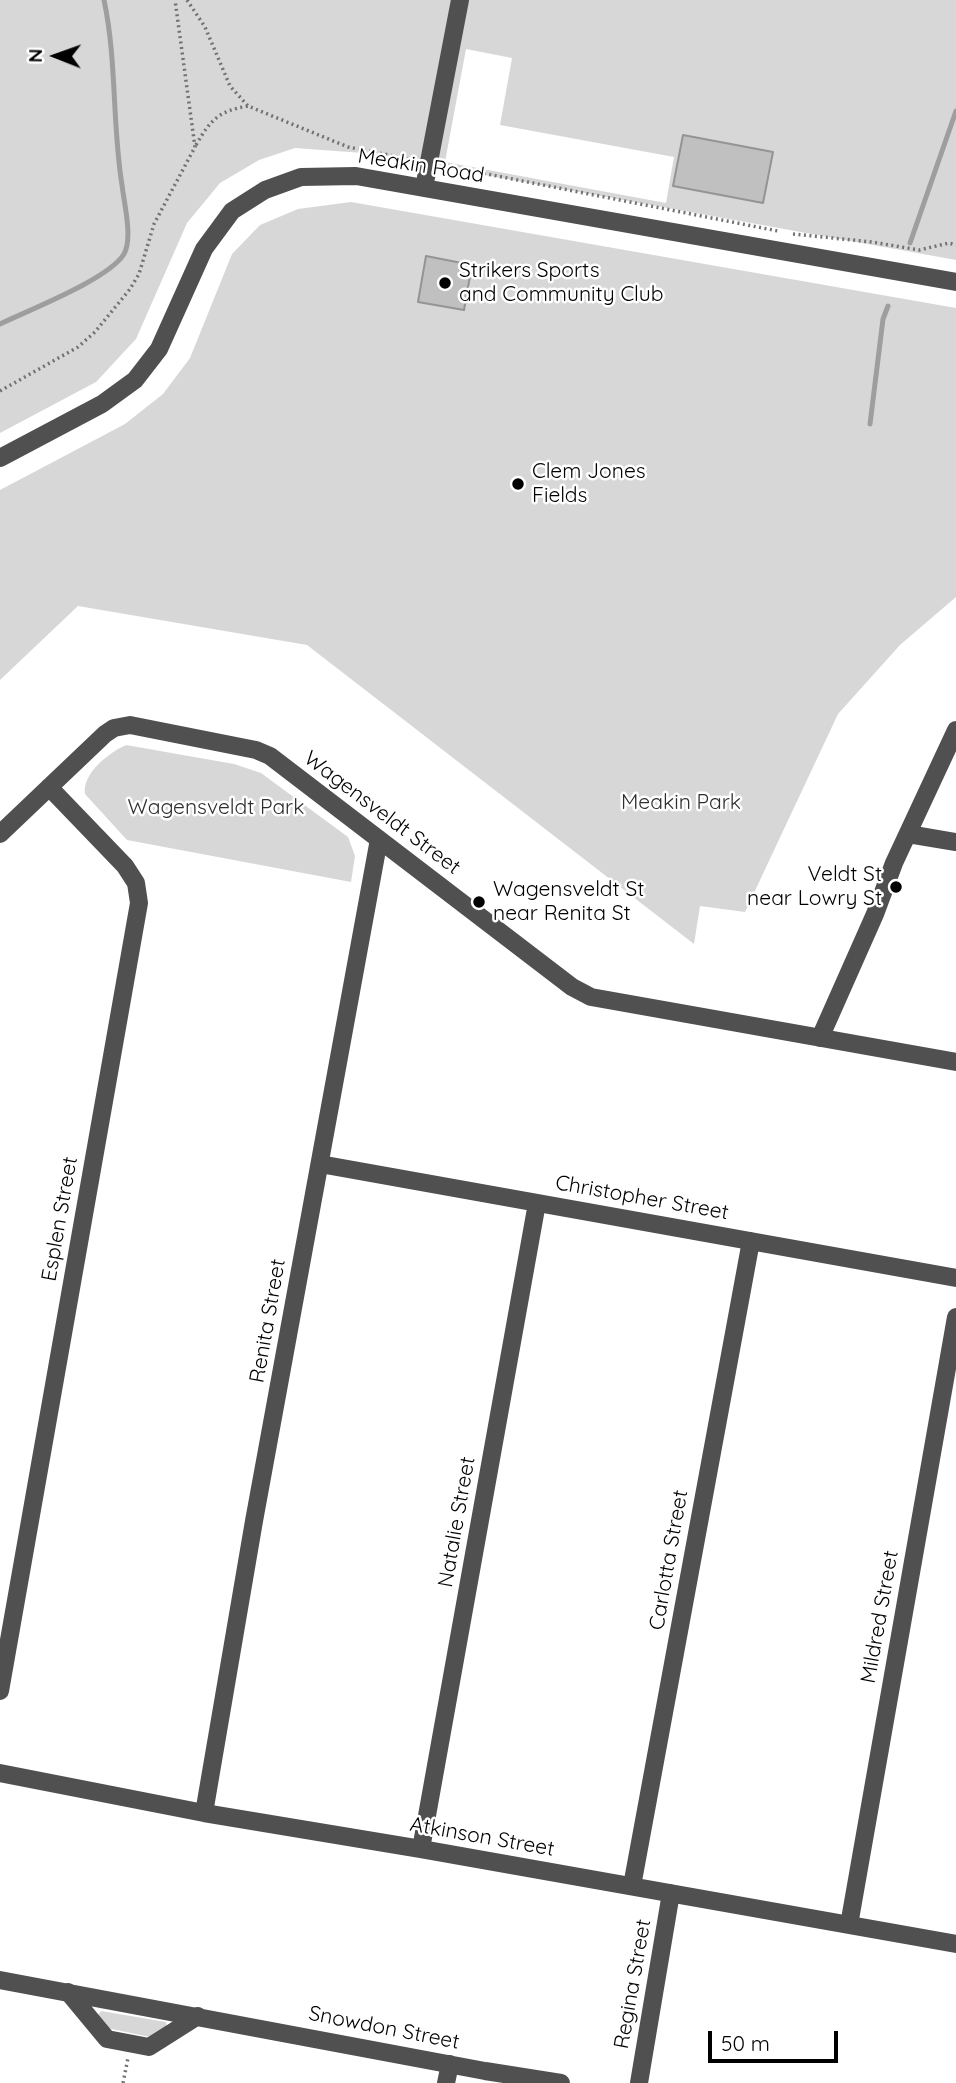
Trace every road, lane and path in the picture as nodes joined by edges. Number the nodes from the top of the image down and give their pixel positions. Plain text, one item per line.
1 (175, 0) edge
2 (187, 0) edge
3 (460, 0) edge
4 (248, 106) junction
5 (195, 147) junction
6 (428, 163) junction
7 (424, 188) junction
8 (779, 232) dead end
9 (792, 234) dead end
10 (956, 245) edge
11 (956, 282) edge
12 (0, 391) edge
13 (0, 458) edge
14 (956, 730) edge
15 (49, 788) junction
16 (0, 834) edge
17 (908, 834) junction
18 (379, 839) junction
19 (956, 842) edge
20 (820, 1038) junction
21 (956, 1062) edge
22 (320, 1164) junction
23 (537, 1203) junction
24 (751, 1241) junction
25 (956, 1278) edge
26 (956, 1317) edge
27 (0, 1691) edge
28 (0, 1773) edge
29 (204, 1813) junction
30 (421, 1849) junction
31 (632, 1886) junction
32 (671, 1893) junction
33 (849, 1925) junction
34 (956, 1944) edge
35 (0, 1980) edge
36 (68, 1992) junction
37 (198, 2016) junction
38 (130, 2044) junction
39 (450, 2064) junction
40 (123, 2083) edge
41 (446, 2083) edge
42 (561, 2083) edge
43 (639, 2083) edge

1 - 5 path
2 - 4 path
3 - 6 street
4 - 5 path
4 - 6 path
5 - 12 path
6 - 7 street
6 - 8 path
7 - 11 street, Meakin Road
7 - 13 street, Meakin Road
9 - 10 path
14 - 17 street
15 - 16 street, Wagensveldt Street
15 - 18 street, Wagensveldt Street
15 - 27 street, Esplen Street
17 - 19 street
17 - 20 street
18 - 20 street, Wagensveldt Street
18 - 22 street, Renita Street
20 - 21 street, Wagensveldt Street
22 - 23 street, Christopher Street
22 - 29 street, Renita Street
23 - 24 street, Christopher Street
23 - 30 street, Natalie Street
24 - 25 street, Christopher Street
24 - 31 street, Carlotta Street
26 - 33 street, Mildred Street
28 - 29 street, Atkinson Street
29 - 30 street, Atkinson Street
30 - 31 street, Atkinson Street
31 - 32 street, Atkinson Street
32 - 33 street, Atkinson Street
32 - 43 street, Regina Street
33 - 34 street, Atkinson Street
35 - 36 street, Snowdon Street
36 - 37 street, Snowdon Street
36 - 38 street
37 - 38 street
37 - 39 street, Snowdon Street
38 - 40 path
39 - 41 street
39 - 42 street, Snowdon Street

